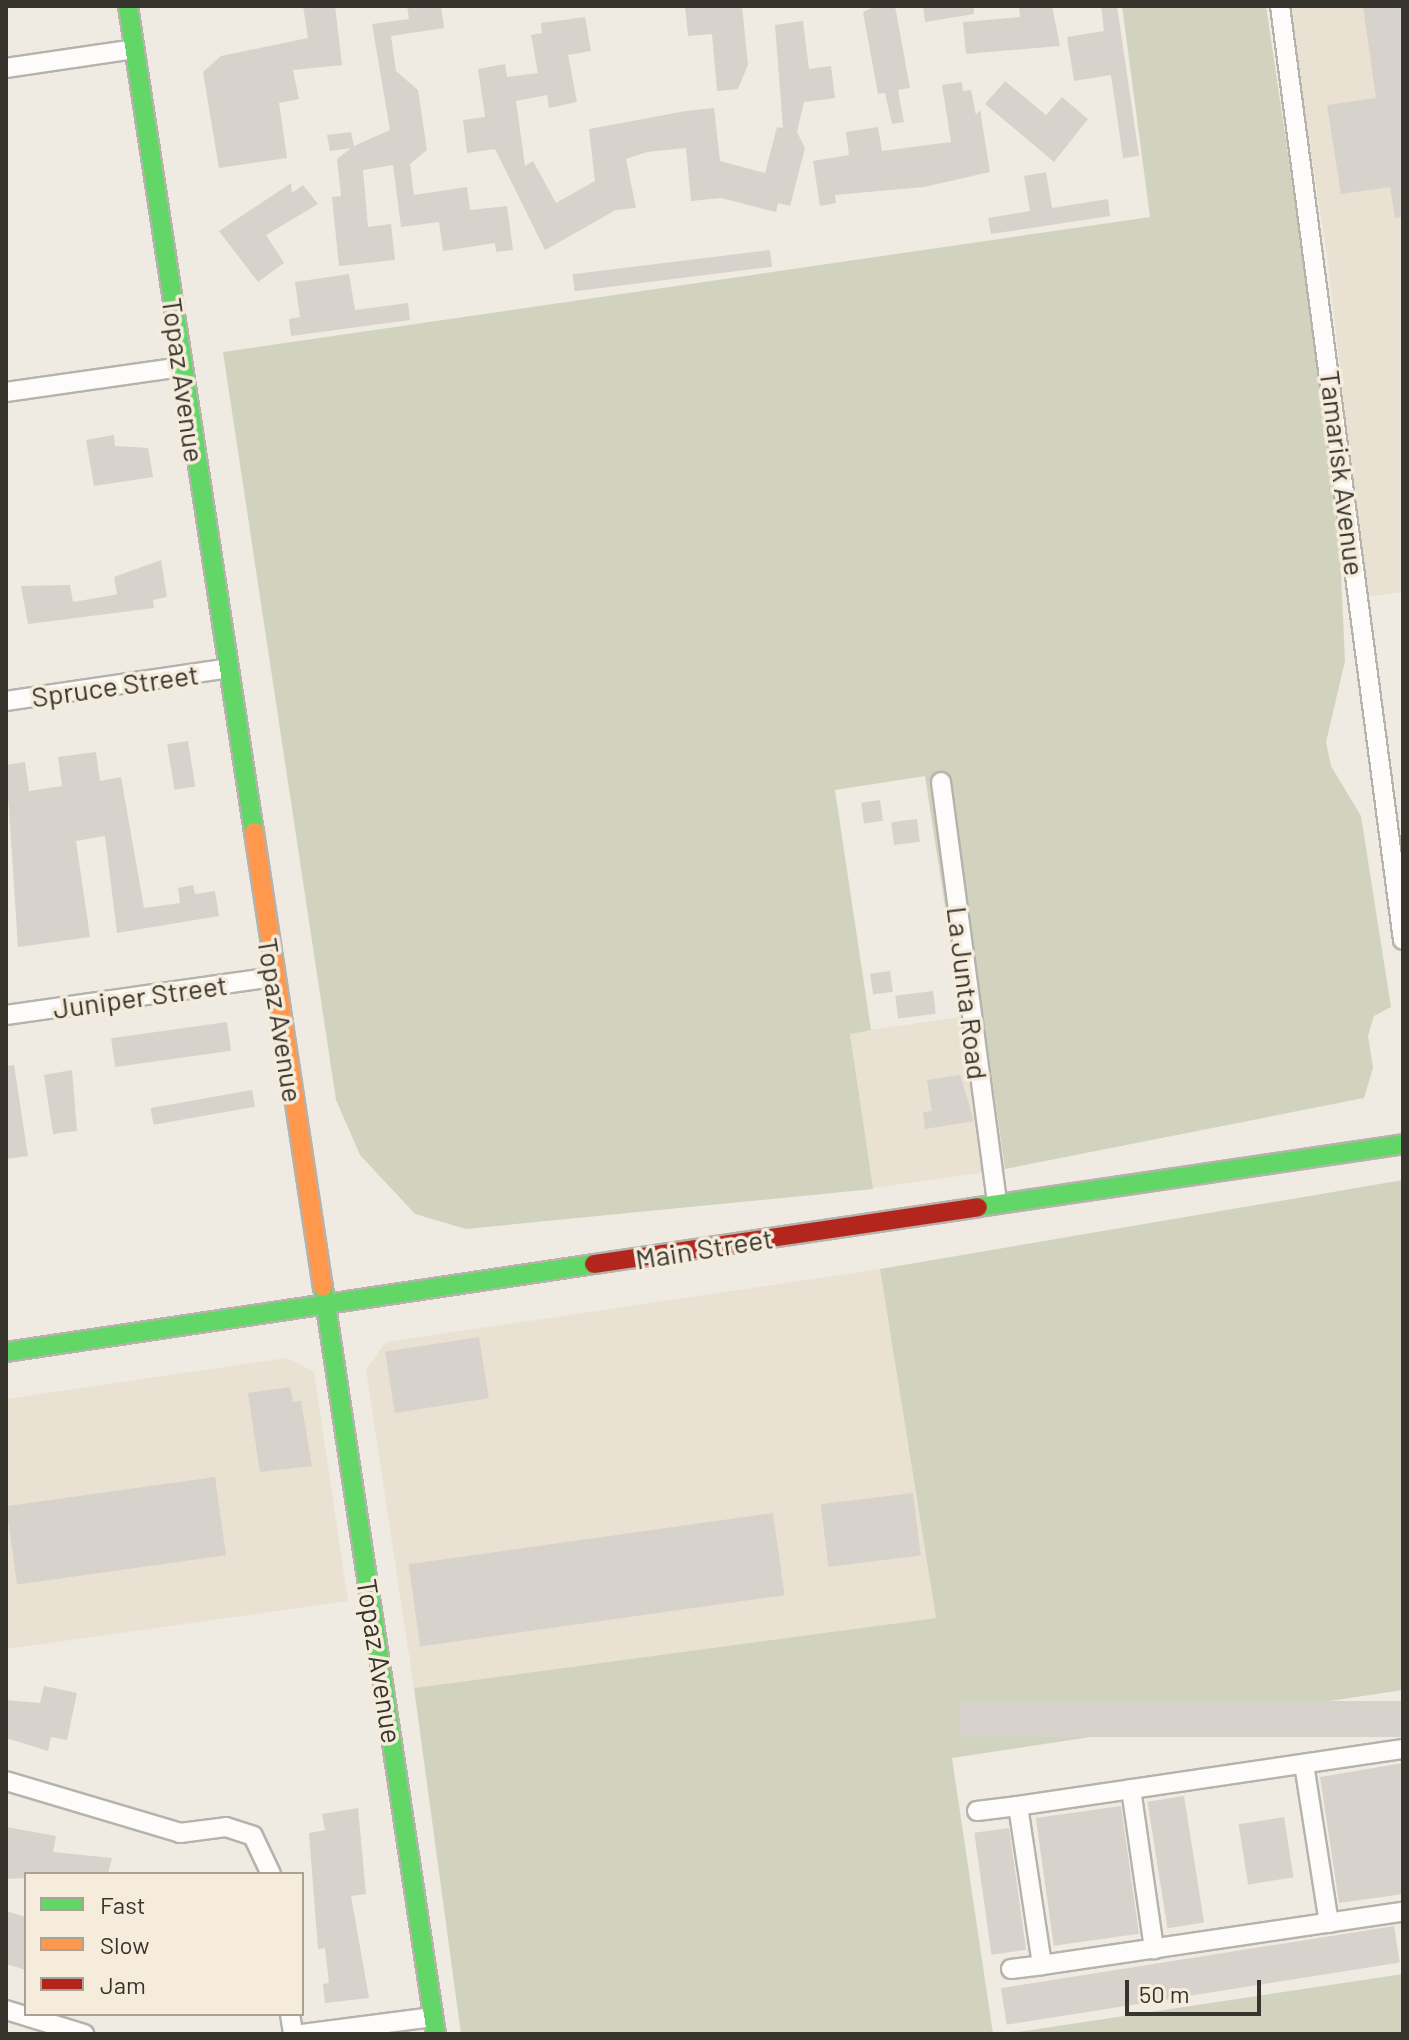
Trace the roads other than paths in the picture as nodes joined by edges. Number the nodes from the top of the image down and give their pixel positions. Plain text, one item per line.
1 (128, 6) edge
2 (1280, 6) edge
3 (134, 49) junction
4 (6, 68) edge
5 (182, 367) junction
6 (6, 392) edge
7 (224, 669) junction
8 (6, 701) edge
9 (941, 782) dead end
10 (1403, 940) edge
11 (274, 977) junction
12 (6, 1015) edge
13 (1403, 1144) edge
14 (997, 1203) junction
15 (327, 1307) junction
16 (6, 1352) edge
17 (1403, 1749) edge
18 (1304, 1764) junction
19 (6, 1781) edge
20 (1131, 1789) junction
21 (1018, 1806) junction
22 (977, 1811) dead end
23 (270, 1872) edge
24 (1403, 1912) edge
25 (1329, 1923) junction
26 (1154, 1949) junction
27 (1042, 1965) junction
28 (1011, 1969) dead end
29 (26, 2016) edge
30 (435, 2025) edge
31 (84, 2034) edge
32 (302, 2034) edge

1 - 3 street, Topaz Avenue
2 - 10 street, Tamarisk Avenue
3 - 4 street
3 - 5 street, Topaz Avenue
5 - 6 street
5 - 7 street, Topaz Avenue
7 - 8 street, Spruce Street
7 - 11 street, Topaz Avenue
9 - 14 street, La Junta Road
11 - 12 street, Juniper Street
11 - 15 street, Topaz Avenue
13 - 14 street, Main Street
14 - 15 street, Main Street
15 - 16 street, Main Street
15 - 30 street, Topaz Avenue
17 - 18 street
18 - 20 street
18 - 25 street
19 - 23 street
20 - 21 street
20 - 26 street
21 - 22 street
21 - 27 street
24 - 25 street
25 - 26 street
26 - 27 street
27 - 28 street
29 - 31 street
30 - 32 street

